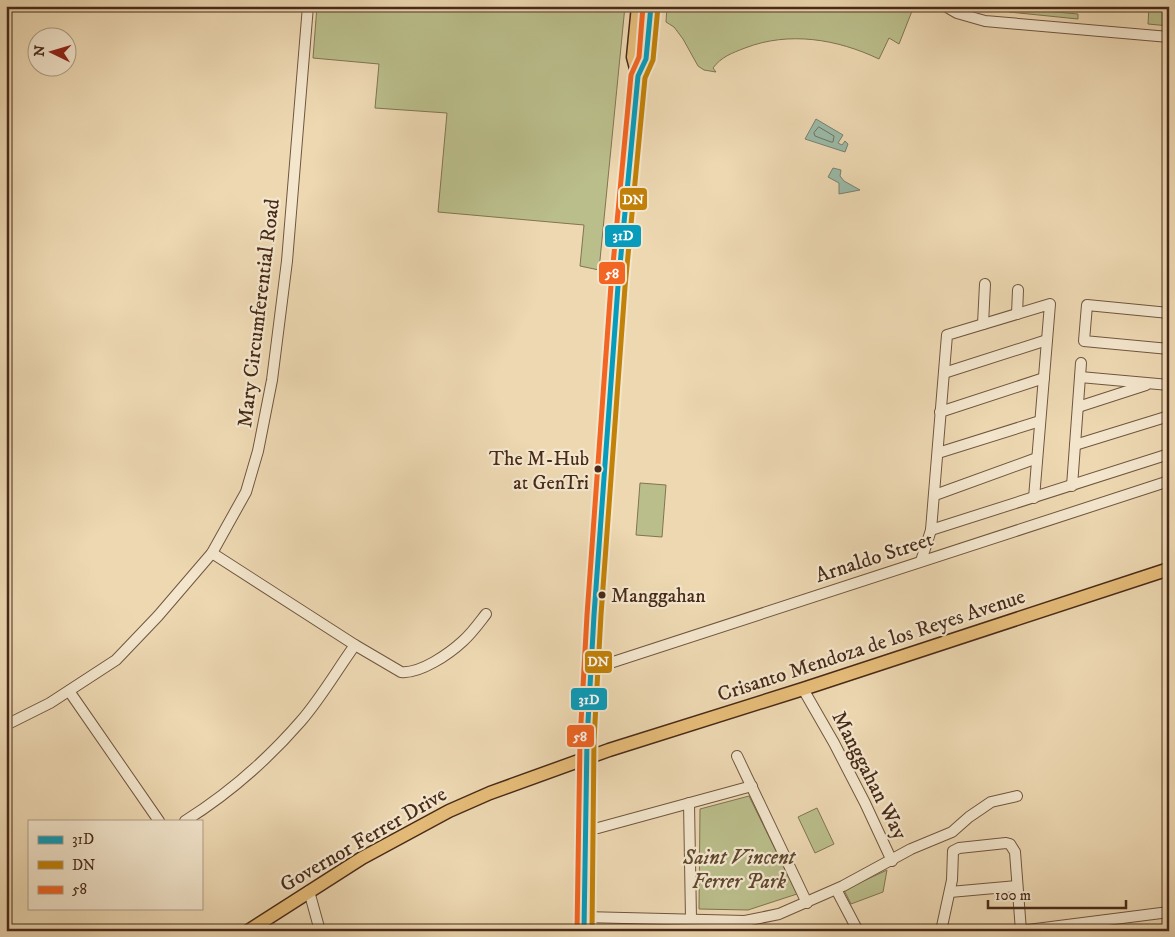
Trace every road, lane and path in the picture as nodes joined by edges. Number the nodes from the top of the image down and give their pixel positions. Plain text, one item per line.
1 (308, 6) edge
2 (638, 6) edge
3 (651, 6) edge
4 (945, 6) edge
5 (1169, 37) edge
6 (638, 76) junction
7 (985, 284) dead end
8 (1018, 290) dead end
9 (1169, 313) edge
10 (1017, 314) junction
11 (983, 324) junction
12 (1047, 340) junction
13 (1169, 349) edge
14 (1081, 363) dead end
15 (944, 373) junction
16 (1080, 377) junction
17 (1044, 378) junction
18 (1149, 384) junction
19 (1169, 386) edge
20 (1078, 408) junction
21 (940, 412) junction
22 (1169, 416) edge
23 (1040, 421) junction
24 (1075, 445) junction
25 (938, 454) junction
26 (1169, 454) edge
27 (1037, 458) junction
28 (1169, 481) edge
29 (1072, 486) junction
30 (934, 495) junction
31 (1034, 498) junction
32 (931, 530) junction
33 (212, 553) junction
34 (921, 561) junction
35 (1169, 569) edge
36 (486, 614) dead end
37 (355, 646) junction
38 (591, 664) junction
39 (802, 689) junction
40 (69, 691) junction
41 (6, 725) edge
42 (737, 756) dead end
43 (586, 759) junction
44 (752, 786) junction
45 (1017, 796) dead end
46 (689, 803) junction
47 (158, 820) edge
48 (187, 820) edge
49 (585, 828) junction
50 (892, 861) junction
51 (1017, 886) junction
52 (309, 891) junction
53 (950, 892) junction
54 (838, 893) dead end
55 (807, 903) junction
56 (1169, 912) edge
57 (584, 917) junction
58 (691, 919) junction
59 (248, 931) edge
60 (320, 931) edge
61 (584, 931) edge
62 (858, 931) edge
63 (941, 931) edge
64 (1021, 931) edge

1 - 33 street, Mary Circumferential Road
2 - 6 main road
3 - 6 main road
4 - 5 street
6 - 38 main road
7 - 11 street
8 - 10 street
9 - 13 street
10 - 11 street
10 - 12 street
11 - 15 street
12 - 15 street
12 - 17 street
14 - 16 street
15 - 21 street
16 - 18 street
16 - 20 street
17 - 21 street
17 - 23 street
18 - 19 street
18 - 20 street
20 - 24 street
21 - 25 street
22 - 24 street
23 - 25 street
23 - 27 street
24 - 29 street
25 - 30 street
26 - 29 street
27 - 30 street
27 - 31 street
28 - 34 street, Arnaldo Street
29 - 31 street
30 - 32 street
31 - 32 street
32 - 34 street
33 - 37 street
33 - 40 street, Mary Circumferential Road
34 - 38 street, Arnaldo Street
35 - 39 main road, Crisanto Mendoza de los Reyes Avenue
36 - 37 street
37 - 48 street
38 - 43 main road
39 - 43 main road, Crisanto Mendoza de los Reyes Avenue
39 - 50 street, Manggahan Way
40 - 41 street, Mary Circumferential Road
40 - 47 street
42 - 44 street
43 - 49 main road
43 - 52 main road, Governor Ferrer Drive
44 - 46 street
44 - 55 street
45 - 50 street
46 - 49 street
46 - 58 street
49 - 57 main road
50 - 55 street, Manggahan Way
51 - 53 street
51 - 53 street
51 - 64 street
52 - 59 main road, Governor Ferrer Drive
52 - 60 street
53 - 63 street
54 - 62 street
55 - 58 street, Manggahan Way
56 - 64 street
57 - 58 street, Manggahan Way
57 - 61 main road

